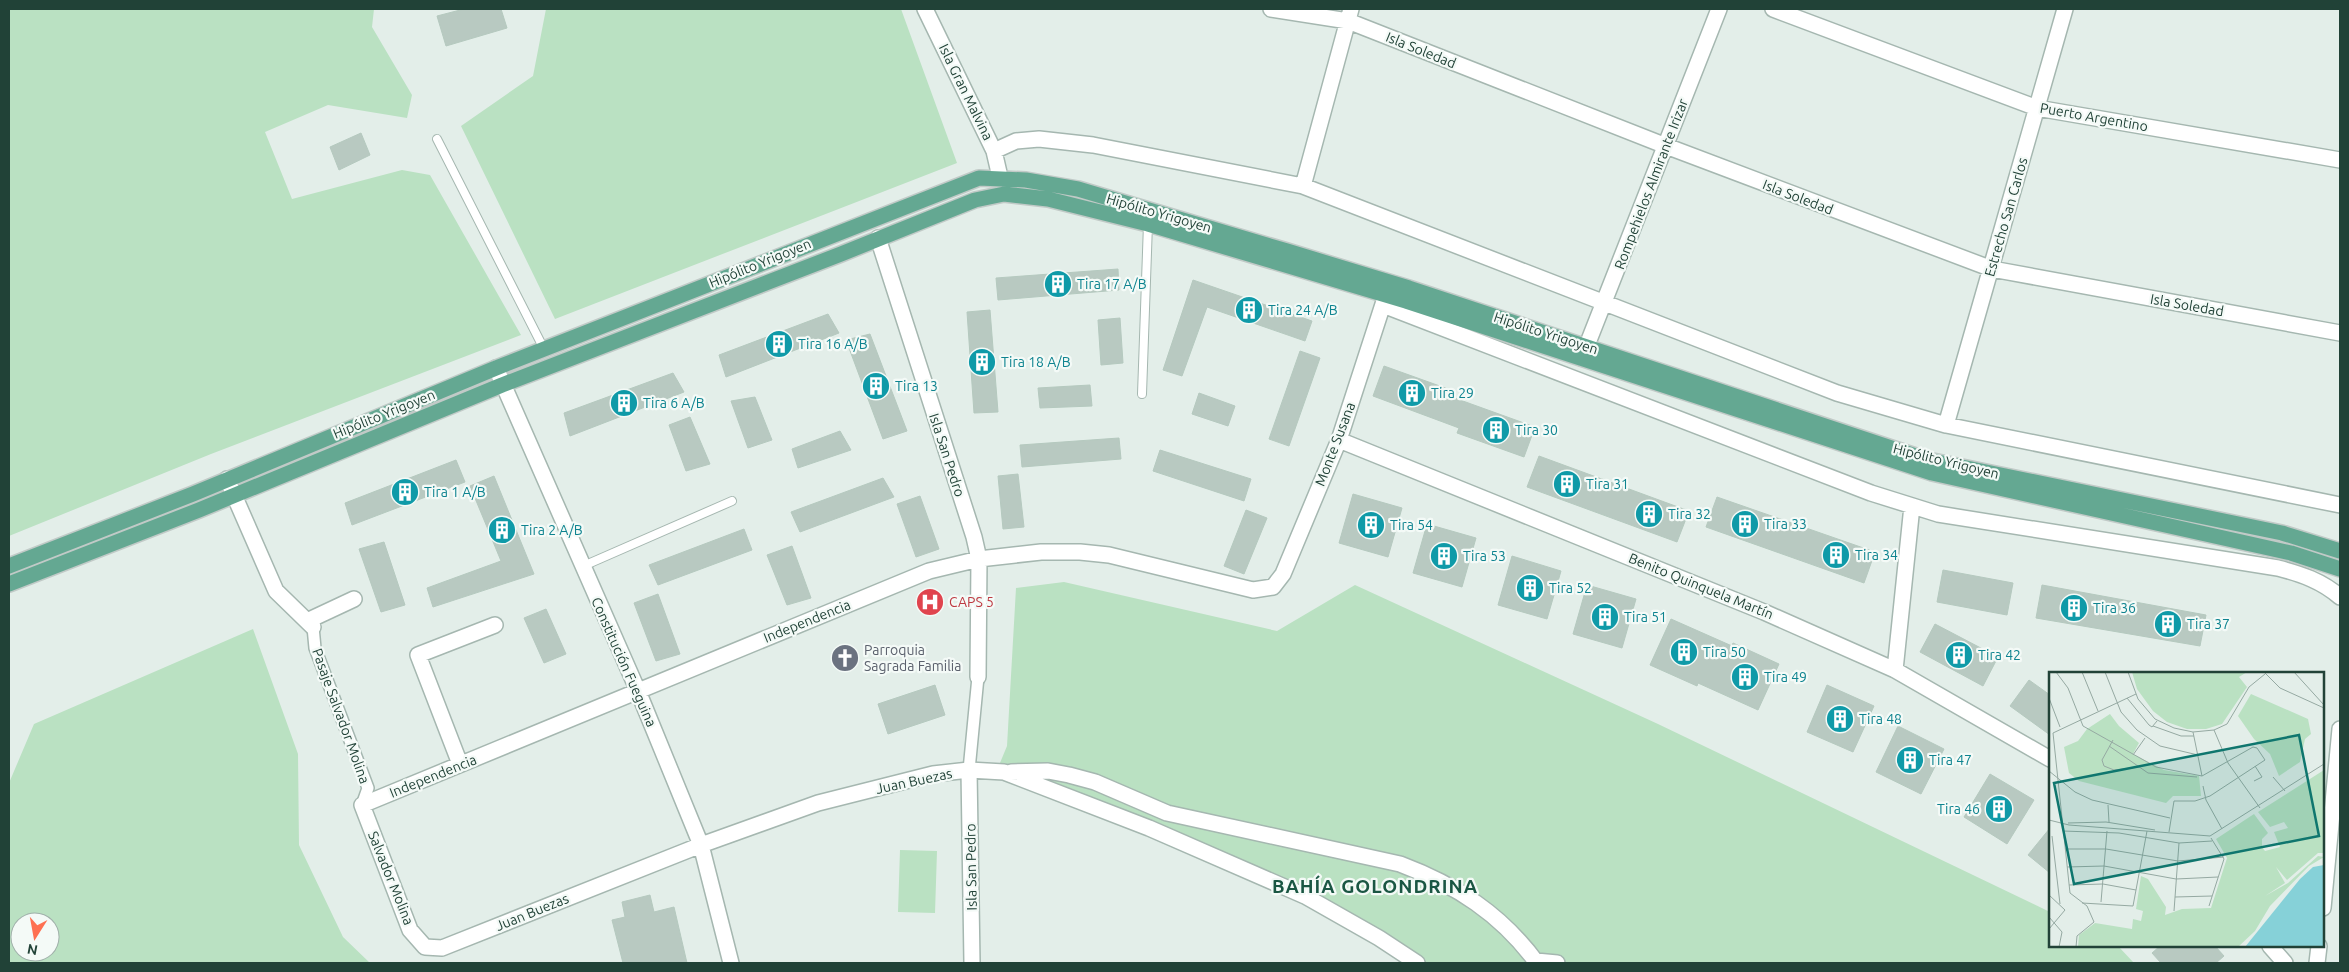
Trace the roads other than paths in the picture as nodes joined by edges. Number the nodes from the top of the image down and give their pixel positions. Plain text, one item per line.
1 (925, 9) edge
2 (1271, 9) edge
3 (1719, 9) edge
4 (1773, 9) edge
5 (2066, 9) edge
6 (1349, 15) edge
7 (2037, 108) junction
8 (437, 139) dead end
9 (1666, 146) junction
10 (994, 151) junction
11 (2340, 160) edge
12 (1000, 177) junction
13 (1303, 186) junction
14 (1148, 224) junction
15 (878, 238) junction
16 (1992, 269) junction
17 (1385, 300) junction
18 (1604, 304) junction
19 (2340, 333) edge
20 (544, 349) junction
21 (1584, 352) junction
22 (496, 368) junction
23 (502, 385) junction
24 (1142, 394) dead end
25 (1946, 425) junction
26 (1339, 440) junction
27 (227, 479) junction
28 (233, 495) junction
29 (732, 500) dead end
30 (1912, 506) junction
31 (2340, 506) edge
32 (2340, 550) edge
33 (979, 559) junction
34 (9, 566) edge
35 (582, 567) junction
36 (2340, 569) edge
37 (9, 584) edge
38 (1273, 586) joint
39 (2340, 597) edge
40 (354, 599) dead end
41 (310, 624) junction
42 (495, 625) dead end
43 (1895, 670) junction
44 (978, 677) joint
45 (638, 691) junction
46 (2340, 729) edge
47 (2339, 752) edge
48 (2049, 758) edge
49 (460, 764) junction
50 (969, 770) junction
51 (1004, 772) junction
52 (362, 805) junction
53 (701, 846) junction
54 (2324, 898) edge
55 (425, 947) joint
56 (2271, 947) edge
57 (2319, 947) edge
58 (1537, 962) edge
59 (731, 963) edge
60 (972, 963) edge
61 (1417, 963) edge
62 (1557, 963) edge
63 (2285, 963) edge
64 (2317, 963) edge

1 - 10 street, Isla Gran Malvina
2 - 6 street, Isla Soledad
3 - 9 street, Rompehielos Almirante Irizar
4 - 7 street, Puerto Argentino
5 - 7 street, Estrecho San Carlos
6 - 9 street, Isla Soledad
6 - 13 street
7 - 11 street, Puerto Argentino
7 - 16 street, Estrecho San Carlos
8 - 20 lane
9 - 16 street, Isla Soledad
9 - 18 street, Rompehielos Almirante Irizar
10 - 12 street, Isla Gran Malvina
10 - 13 street
12 - 20 main road, Hipólito Yrigoyen
12 - 21 main road, Hipólito Yrigoyen
13 - 18 street
14 - 15 main road, Hipólito Yrigoyen
14 - 17 main road, Hipólito Yrigoyen
14 - 24 lane
15 - 23 main road, Hipólito Yrigoyen
15 - 33 street, Isla San Pedro
16 - 19 street, Isla Soledad
16 - 25 street, Estrecho San Carlos
17 - 21 main road, Hipólito Yrigoyen
17 - 26 street, Monte Susana
17 - 30 street
18 - 21 street, Rompehielos Almirante Irizar
18 - 25 street
20 - 22 main road, Hipólito Yrigoyen
21 - 32 main road, Hipólito Yrigoyen
21 - 36 main road, Hipólito Yrigoyen
22 - 23 street, Constitución Fueguina
22 - 27 main road, Hipólito Yrigoyen
23 - 28 main road, Hipólito Yrigoyen
23 - 35 street, Constitución Fueguina
25 - 31 street
26 - 38 street, Monte Susana
26 - 43 street, Benito Quinquela Martín
27 - 28 street
27 - 34 main road, Hipólito Yrigoyen
28 - 37 main road, Hipólito Yrigoyen
28 - 41 street
29 - 35 lane
30 - 39 street
30 - 43 street
33 - 38 street, Independencia
33 - 44 street, Isla San Pedro
33 - 45 street, Independencia
35 - 45 street, Constitución Fueguina
40 - 41 street
41 - 52 street, Pasaje Salvador Molina
42 - 49 street
43 - 48 street, Benito Quinquela Martín
44 - 50 street
45 - 49 street, Independencia
45 - 53 street, Constitución Fueguina
46 - 47 street
47 - 54 street
49 - 52 street, Independencia
50 - 51 street, Juan Buezas
50 - 53 street, Juan Buezas
50 - 60 street, Isla San Pedro
51 - 58 street
51 - 61 street, Juan Buezas
52 - 55 street, Salvador Molina
53 - 55 street, Juan Buezas
53 - 59 street, Constitución Fueguina
56 - 63 street
57 - 64 street
58 - 62 street

